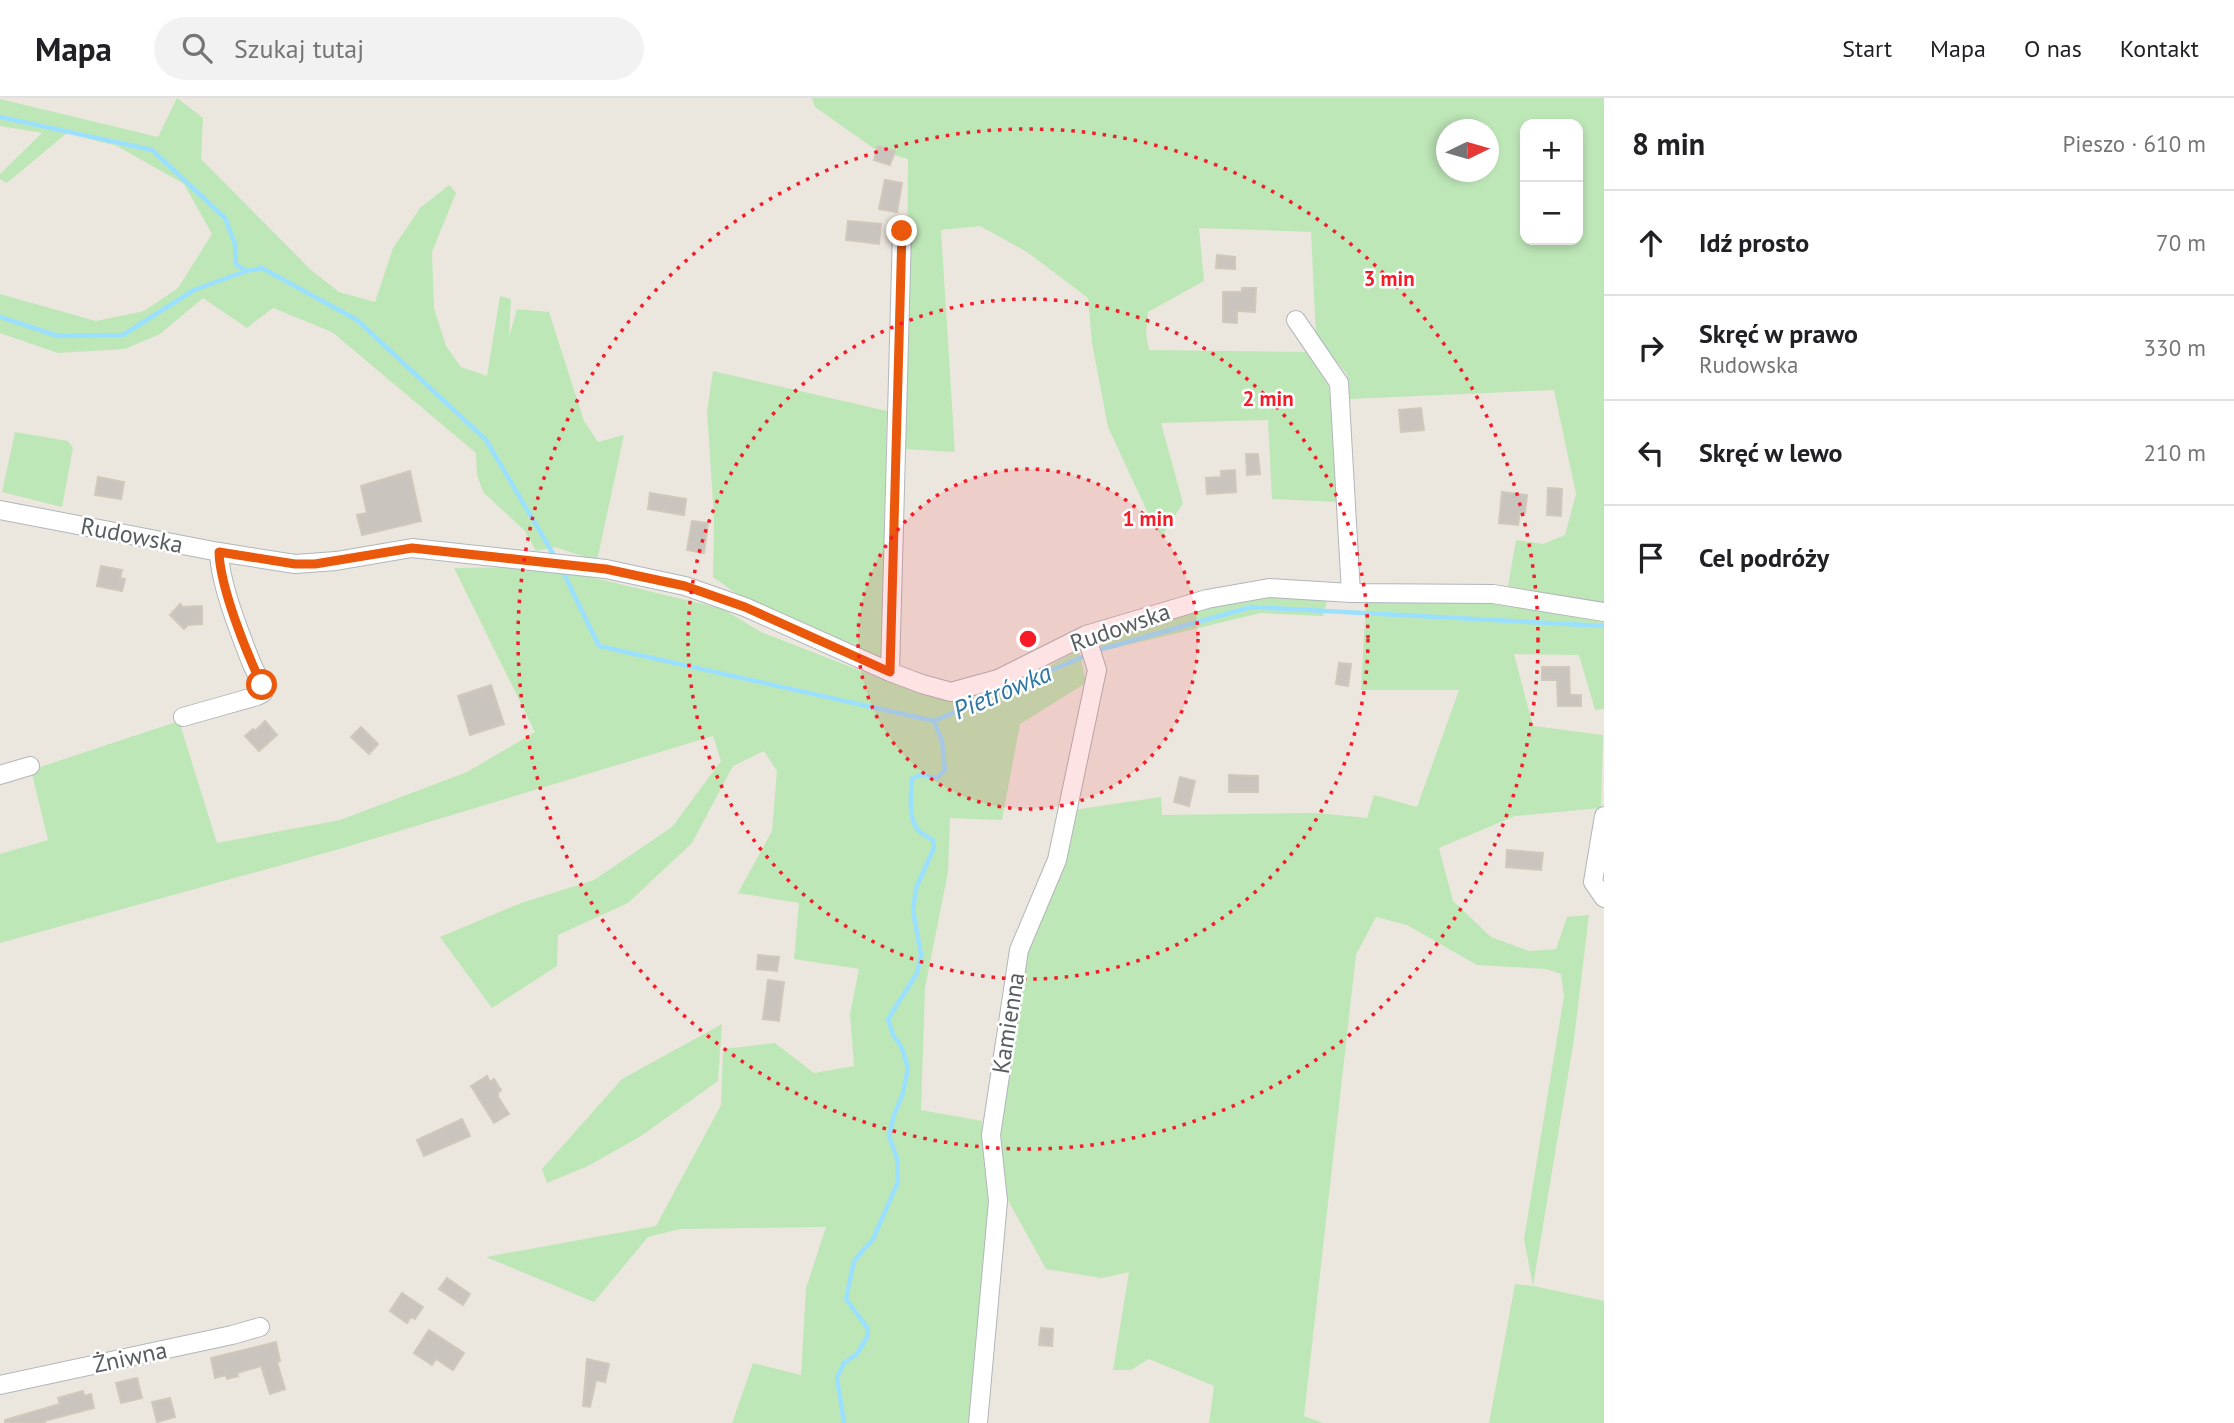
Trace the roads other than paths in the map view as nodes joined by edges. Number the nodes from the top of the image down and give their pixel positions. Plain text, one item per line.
1 (902, 231) dead end
2 (1296, 320) dead end
3 (0, 510) edge
4 (219, 552) junction
5 (1351, 593) junction
6 (1604, 612) edge
7 (1086, 635) junction
8 (890, 672) junction
9 (184, 717) dead end
10 (30, 766) dead end
11 (0, 775) edge
12 (1604, 816) edge
13 (1604, 898) edge
14 (260, 1327) dead end
15 (0, 1385) edge
16 (978, 1423) edge

1 - 8 street
2 - 5 street
3 - 4 street, Rudowska
4 - 8 street, Rudowska
4 - 9 street
5 - 6 street, Rudowska
5 - 7 street, Rudowska
7 - 8 street, Rudowska
7 - 16 street, Kamienna
10 - 11 street
12 - 13 street
14 - 15 street, Żniwna

